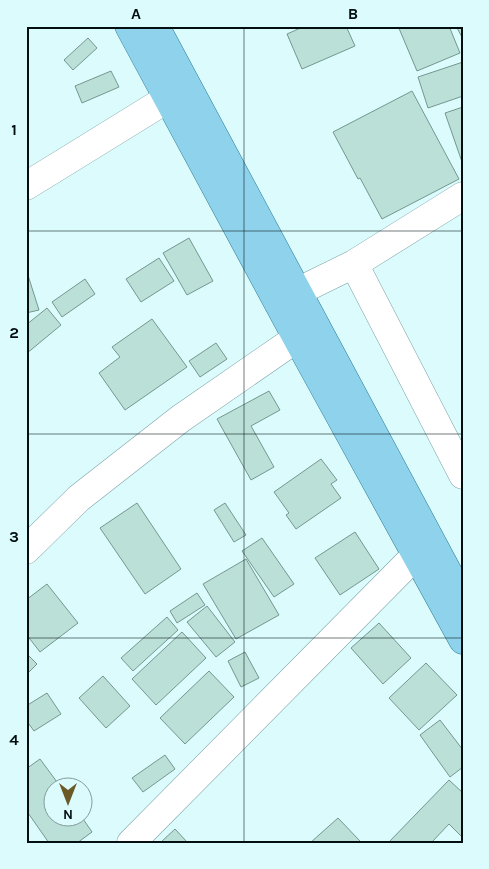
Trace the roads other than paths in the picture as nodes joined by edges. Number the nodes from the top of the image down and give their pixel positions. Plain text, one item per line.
1 (129, 26) edge
2 (162, 28) edge
3 (168, 99) junction
4 (26, 186) edge
5 (463, 196) edge
6 (354, 264) junction
7 (297, 292) junction
8 (297, 338) junction
9 (463, 476) edge
10 (26, 550) edge
11 (416, 555) junction
12 (463, 601) edge
13 (463, 640) edge
14 (131, 843) edge

1 - 3 main road
2 - 7 main road
3 - 4 street
3 - 8 main road
5 - 6 street
6 - 7 street
6 - 9 street
7 - 12 main road
8 - 10 street
8 - 11 main road
11 - 13 main road
11 - 14 street

